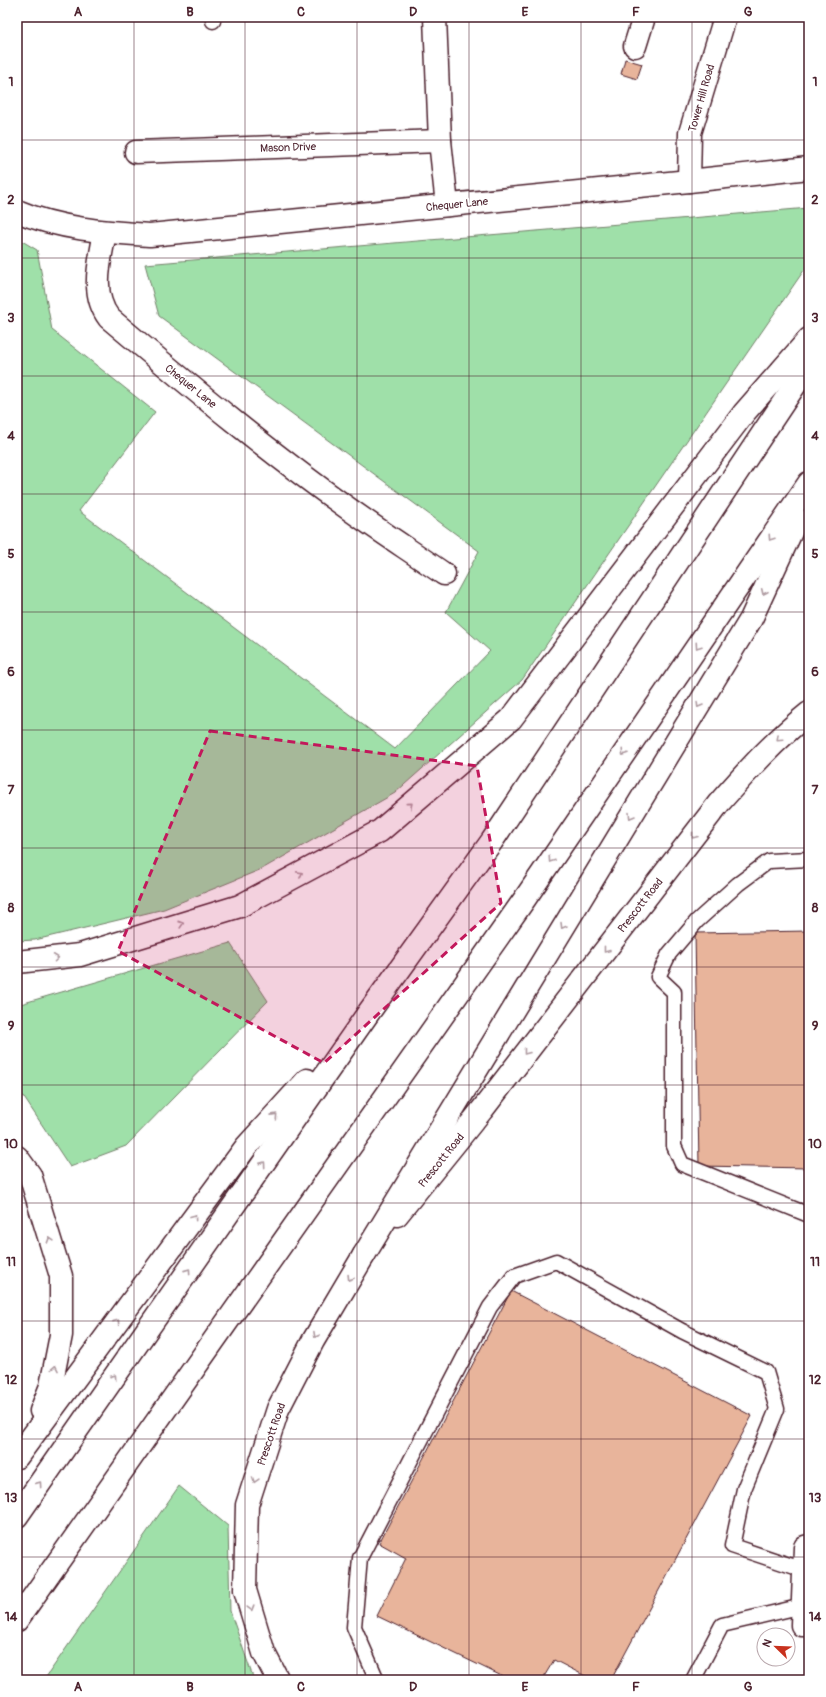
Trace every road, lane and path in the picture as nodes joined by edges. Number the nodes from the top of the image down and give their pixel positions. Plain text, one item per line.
1 (435, 17) edge
2 (644, 17) edge
3 (725, 17) edge
4 (635, 46) dead end
5 (440, 141) junction
6 (136, 152) dead end
7 (803, 168) edge
8 (689, 181) junction
9 (447, 205) junction
10 (17, 211) edge
11 (105, 232) junction
12 (809, 339) edge
13 (809, 364) edge
14 (809, 483) edge
15 (809, 493) edge
16 (444, 574) dead end
17 (809, 713) edge
18 (809, 860) edge
19 (17, 962) edge
20 (369, 1012) junction
21 (17, 1157) edge
22 (809, 1215) edge
23 (364, 1255) junction
24 (22, 1450) edge
25 (17, 1516) edge
26 (809, 1546) edge
27 (804, 1570) junction
28 (806, 1616) edge
29 (17, 1620) edge
30 (278, 1680) edge
31 (377, 1680) edge
32 (693, 1680) edge

1 - 5 main road
2 - 4 main road
3 - 8 main road, Tower Hill Road
5 - 6 main road, Mason Drive
5 - 9 main road
7 - 8 main road, Chequer Lane
8 - 9 main road, Chequer Lane
9 - 11 main road, Chequer Lane
10 - 11 main road, Chequer Lane
11 - 16 main road, Chequer Lane
19 -> 12 main road
13 - 20 main road
14 -> 29 main road
15 -> 23 main road
17 -> 23 main road, Prescott Road
18 - 22 lane
24 -> 20 main road
25 -> 20 main road
24 -> 21 main road
23 -> 30 main road, Prescott Road
26 - 27 main road
27 - 28 main road
27 - 31 lane
28 - 32 lane

